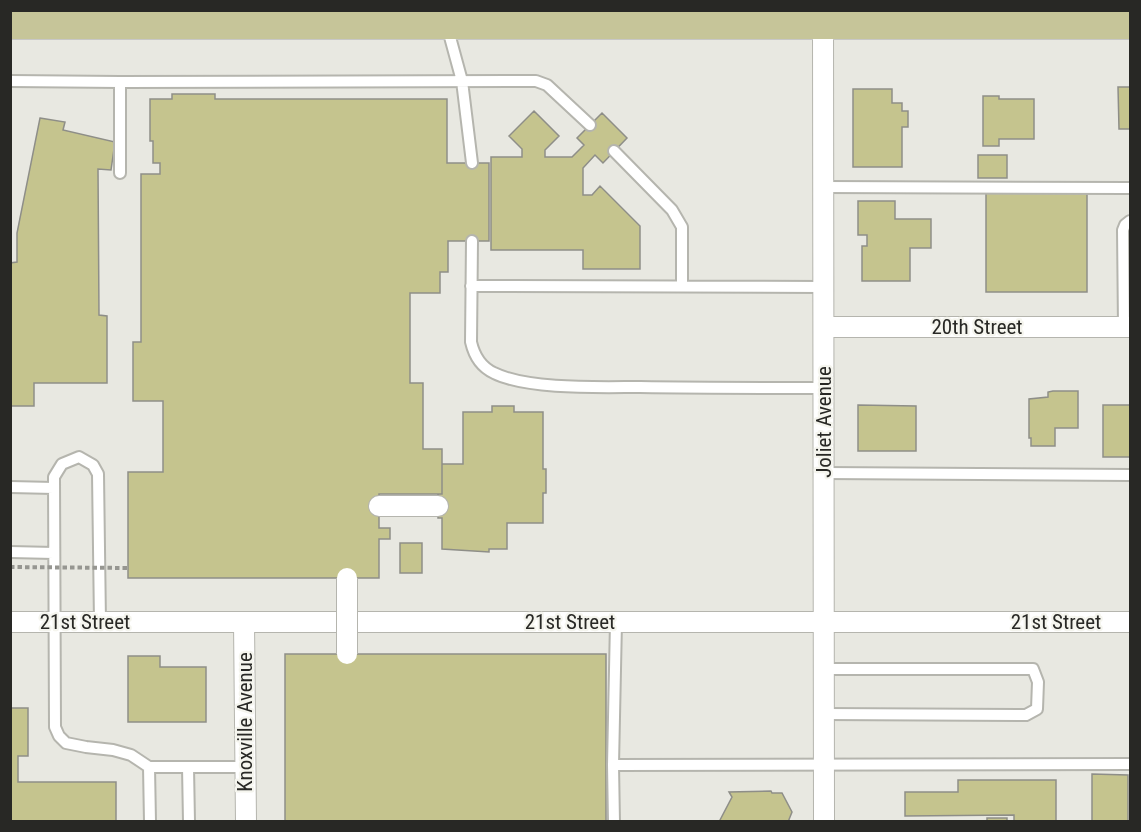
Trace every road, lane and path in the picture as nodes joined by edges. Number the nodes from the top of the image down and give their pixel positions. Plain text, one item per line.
1 (448, 17) edge
2 (10, 23) edge
3 (823, 23) junction
4 (1131, 23) edge
5 (10, 81) edge
6 (462, 81) junction
7 (120, 82) junction
8 (590, 125) dead end
9 (614, 151) dead end
10 (472, 162) dead end
11 (120, 173) dead end
12 (824, 187) junction
13 (1131, 188) edge
14 (1131, 221) edge
15 (472, 242) dead end
16 (1127, 272) edge
17 (471, 286) junction
18 (682, 286) junction
19 (824, 287) junction
20 (824, 327) junction
21 (1127, 327) edge
22 (824, 388) junction
23 (824, 473) junction
24 (1131, 475) edge
25 (10, 487) edge
26 (54, 488) junction
27 (379, 506) dead end
28 (438, 506) dead end
29 (10, 552) edge
30 (54, 553) junction
31 (10, 567) edge
32 (129, 568) dead end
33 (347, 578) dead end
34 (616, 621) junction
35 (824, 621) junction
36 (1131, 621) edge
37 (10, 622) edge
38 (53, 622) junction
39 (100, 622) junction
40 (244, 622) junction
41 (347, 654) dead end
42 (824, 669) junction
43 (824, 714) junction
44 (824, 764) junction
45 (1131, 764) edge
46 (613, 765) junction
47 (149, 767) junction
48 (188, 767) junction
49 (245, 767) junction
50 (150, 822) edge
51 (189, 822) edge
52 (246, 822) edge
53 (614, 822) edge
54 (824, 822) edge

1 - 2 main road
1 - 3 main road
1 - 6 lane
3 - 4 main road
3 - 12 street, Joliet Avenue
5 - 7 lane
6 - 7 lane
6 - 8 lane
6 - 10 lane
7 - 11 lane
9 - 18 lane
12 - 13 lane
12 - 19 street, Joliet Avenue
14 - 16 lane
15 - 17 lane
16 - 21 lane
17 - 18 lane
17 - 22 lane
18 - 19 lane
19 - 20 street, Joliet Avenue
20 - 21 street, 20th Street
20 - 22 street, Joliet Avenue
22 - 23 street, Joliet Avenue
23 - 24 lane
23 - 35 street, Joliet Avenue
25 - 26 lane
26 - 30 lane
26 - 39 lane
27 - 28 street
29 - 30 lane
30 - 38 lane
31 - 32 path, bridge
33 - 41 street, bridge
34 - 35 street, 21st Street
34 - 40 street, 21st Street
34 - 46 lane
35 - 36 street, 21st Street
35 - 42 street, Joliet Avenue
37 - 38 street, 21st Street
38 - 39 street, 21st Street
38 - 47 lane
39 - 40 street, 21st Street
40 - 49 street, Knoxville Avenue
42 - 43 street, Joliet Avenue
42 - 43 lane
43 - 44 street, Joliet Avenue
44 - 45 lane
44 - 46 lane
44 - 54 street, Joliet Avenue
46 - 53 lane
47 - 48 lane
47 - 50 lane
48 - 49 lane
48 - 51 lane
49 - 52 street, Knoxville Avenue

